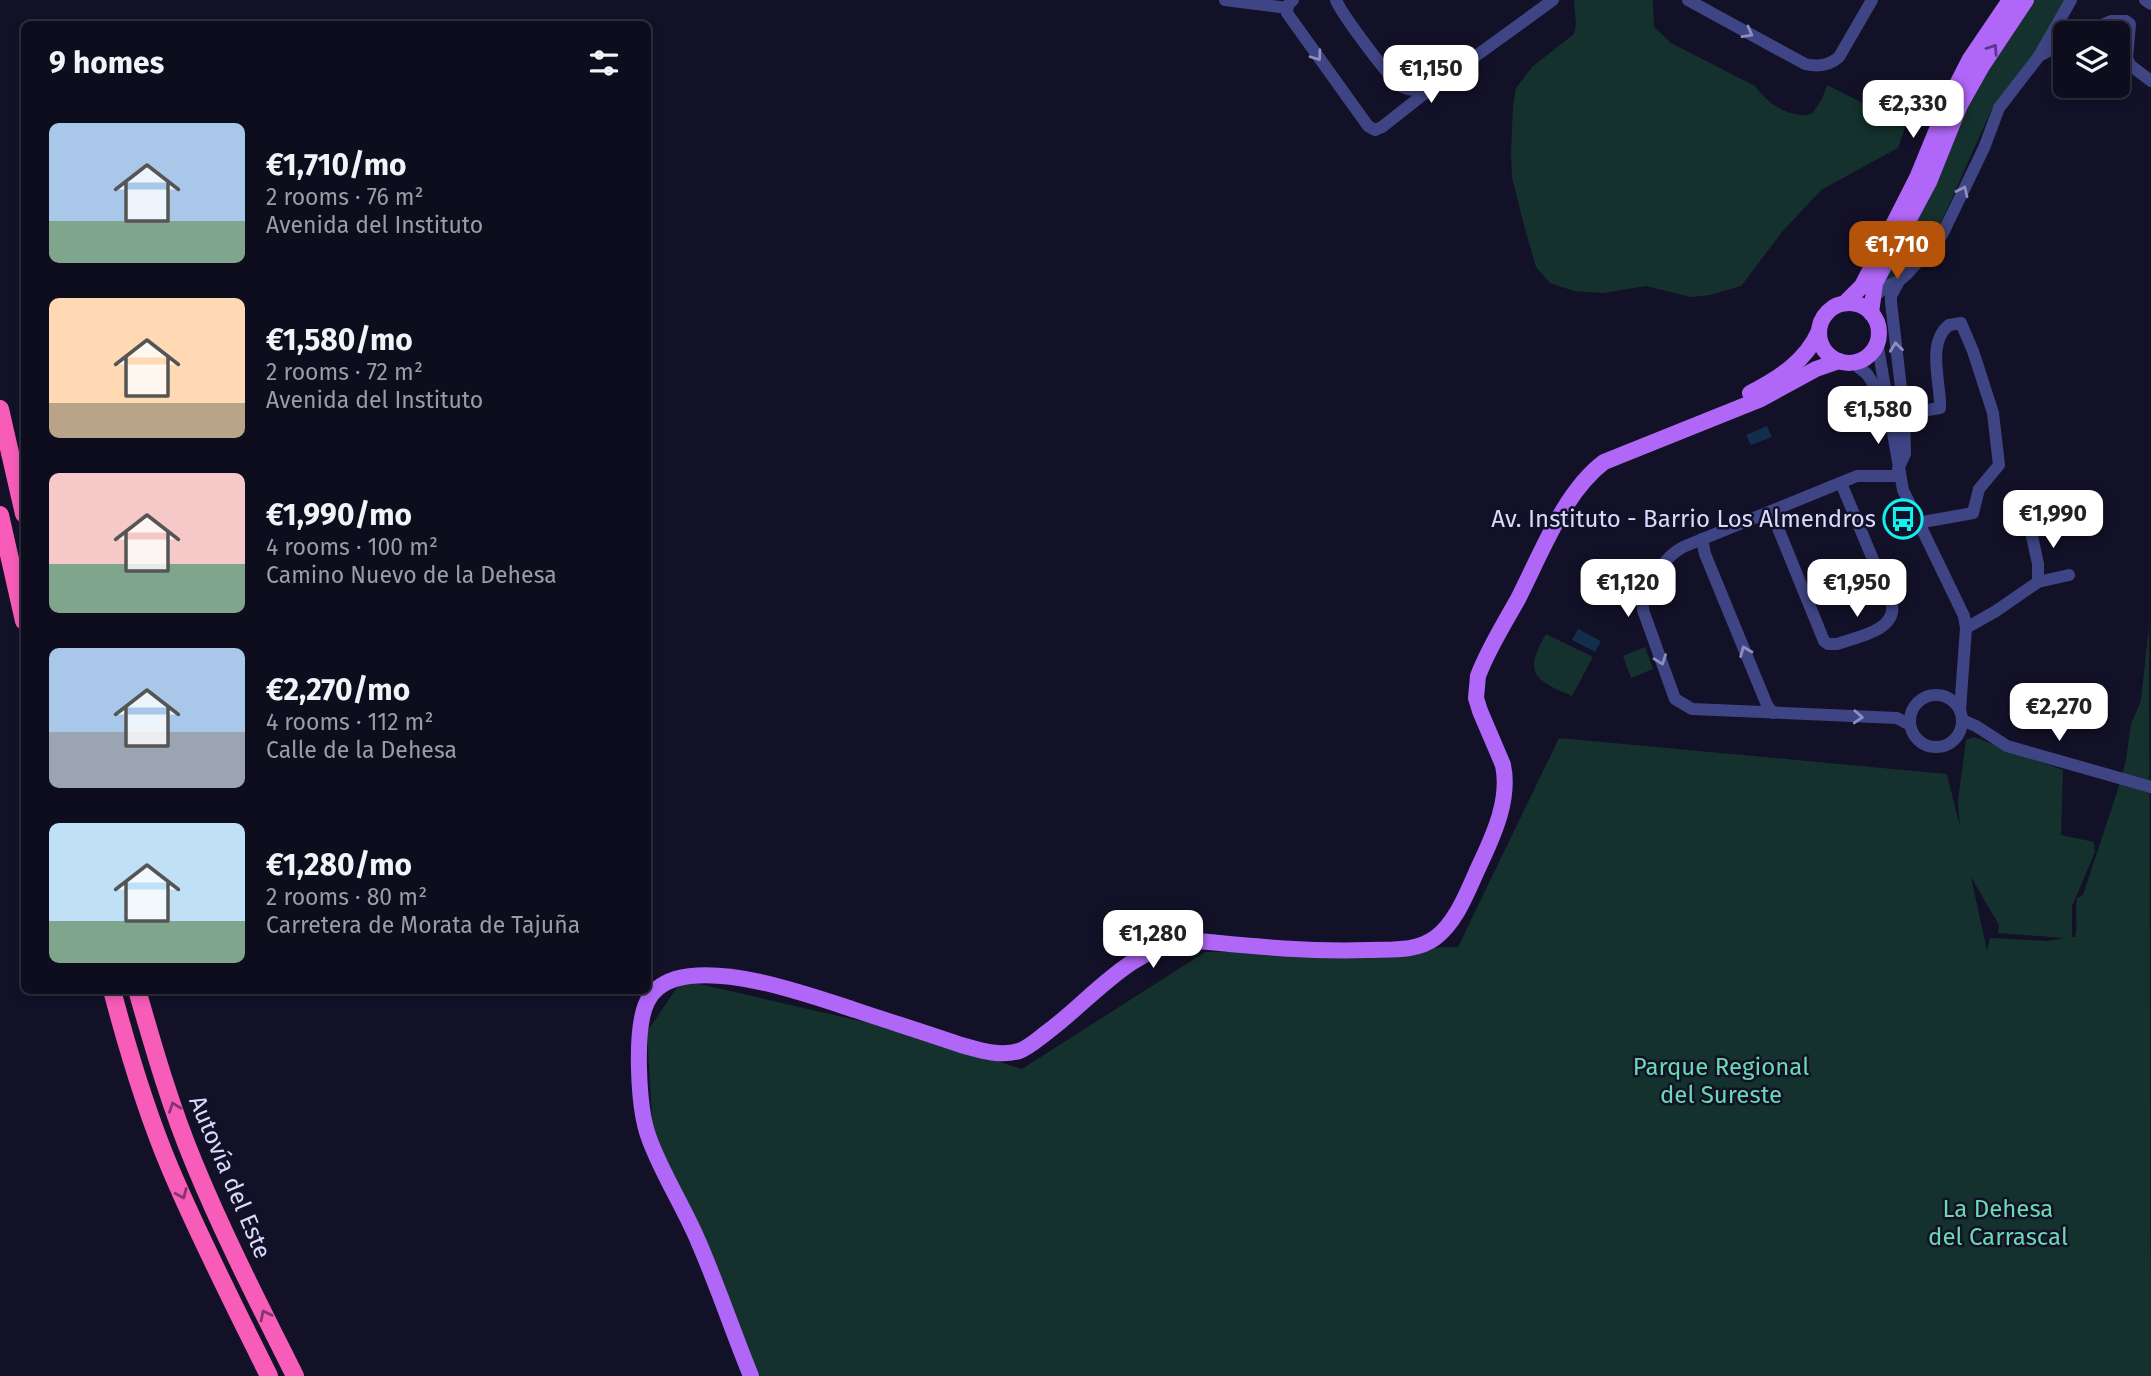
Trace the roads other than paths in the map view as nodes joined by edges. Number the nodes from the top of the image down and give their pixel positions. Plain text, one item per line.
1 (1225, 0) edge
2 (1336, 0) edge
3 (1553, 0) edge
4 (1688, 0) edge
5 (1872, 0) edge
6 (2010, 0) edge
7 (2026, 0) edge
8 (2071, 0) edge
9 (2145, 0) edge
10 (1290, 4) edge
11 (2151, 4) edge
12 (2053, 48) edge
13 (2039, 56) junction
14 (2130, 65) edge
15 (2151, 81) edge
16 (1433, 87) junction
17 (1899, 281) junction
18 (1845, 303) junction
19 (1872, 305) junction
20 (1819, 331) junction
21 (1877, 342) junction
22 (1845, 362) junction
23 (0, 409) edge
24 (1904, 414) junction
25 (1890, 416) junction
26 (1689, 427) junction
27 (1899, 473) junction
28 (1842, 483) junction
29 (21, 501) edge
30 (1771, 511) junction
31 (0, 515) edge
32 (2029, 522) dead end
33 (1917, 523) junction
34 (1702, 538) junction
35 (2069, 575) dead end
36 (2038, 582) junction
37 (21, 608) edge
38 (1966, 628) junction
39 (1965, 663) junction
40 (1940, 695) junction
41 (1773, 713) junction
42 (1961, 715) junction
43 (1910, 725) junction
44 (2151, 787) edge
45 (113, 994) edge
46 (138, 994) edge
47 (269, 1376) edge
48 (295, 1376) edge
49 (751, 1376) edge

1 - 10 street
2 - 16 street
3 - 16 street
4 -> 5 street
6 - 18 main road
19 -> 7 main road
8 - 13 street
9 - 11 street
10 -> 16 street
12 - 13 street
17 -> 13 street
14 - 15 street
17 - 19 street
24 -> 17 street
18 - 19 main road
18 - 20 main road
19 - 21 main road
20 - 22 main road
20 - 26 main road
21 - 22 main road
21 - 25 street
22 - 25 street
22 - 26 main road
23 - 29 highway
24 - 25 street
24 - 27 street
24 - 33 street
25 - 27 street
26 - 49 main road
27 - 28 street
27 - 33 street
28 - 30 street
28 - 30 street
30 - 34 street
31 - 37 highway
32 - 36 street
33 - 38 street
41 -> 34 street
34 -> 41 street
35 - 36 street
36 - 38 street
38 - 39 street
39 - 40 street
39 - 42 street
40 - 42 street
40 - 43 street
41 -> 43 street
42 - 43 street
42 - 44 street
45 -> 47 highway, Autovía del Este
48 -> 46 highway, Autovía del Este

